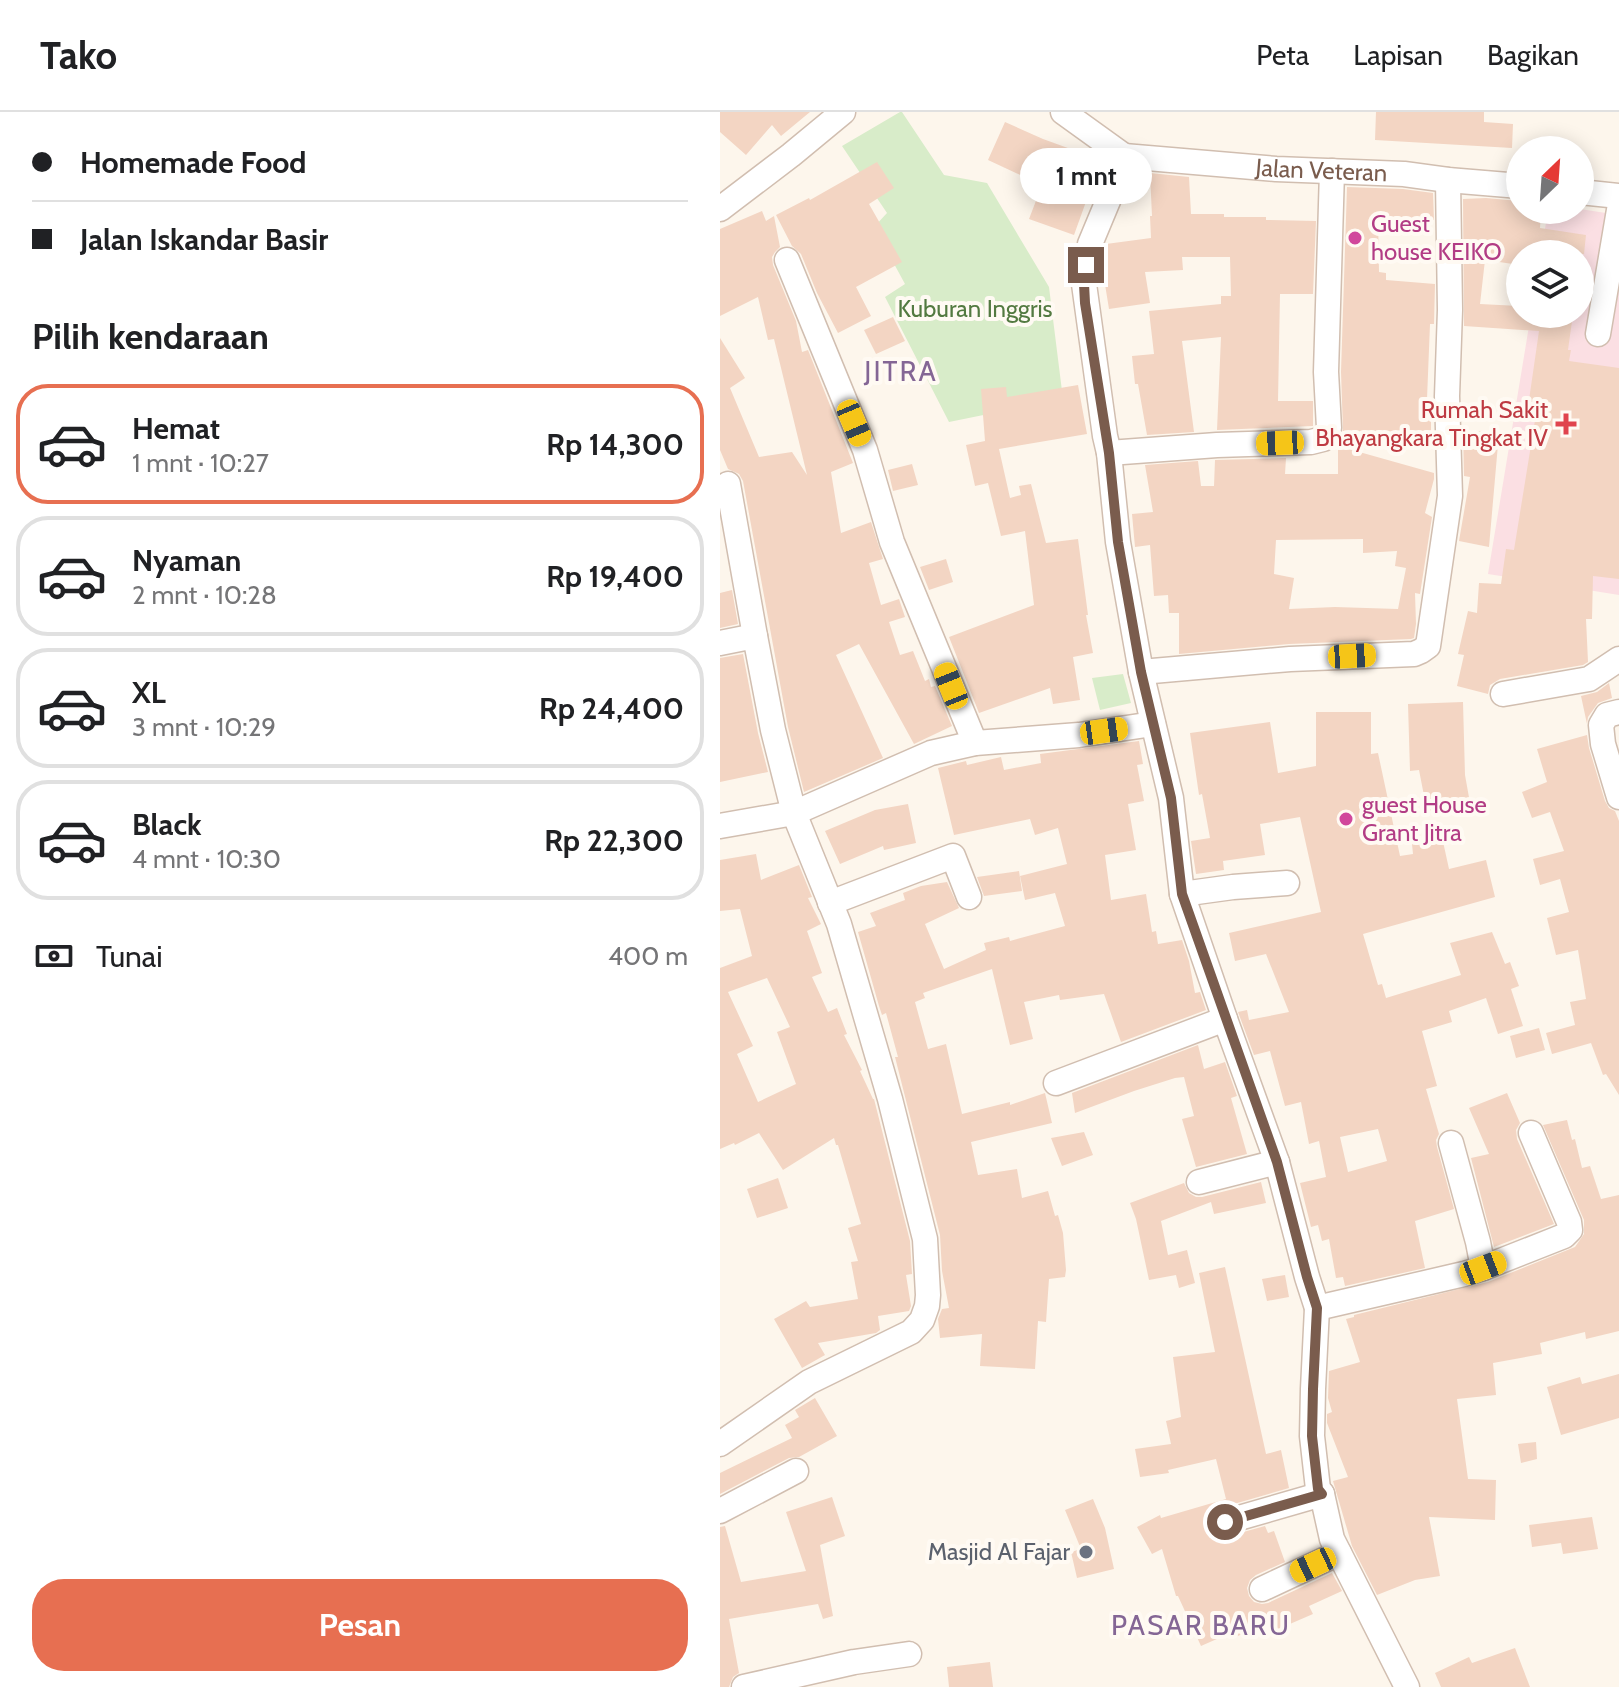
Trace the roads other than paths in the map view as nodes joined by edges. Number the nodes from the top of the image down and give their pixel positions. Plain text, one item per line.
1 (843, 112) edge
2 (1063, 112) edge
3 (1124, 156) junction
4 (1332, 171) junction
5 (1448, 180) junction
6 (1506, 185) edge
7 (1594, 193) edge
8 (1619, 196) edge
9 (720, 209) edge
10 (1619, 210) edge
11 (787, 260) dead end
12 (1598, 334) dead end
13 (1109, 453) junction
14 (728, 484) dead end
15 (755, 636) junction
16 (720, 643) edge
17 (1619, 659) edge
18 (1141, 672) junction
19 (1503, 694) dead end
20 (1619, 712) edge
21 (1153, 724) junction
22 (975, 743) junction
23 (1619, 797) edge
24 (794, 813) junction
25 (720, 826) edge
26 (1287, 883) dead end
27 (1182, 894) junction
28 (969, 897) dead end
29 (830, 903) junction
30 (1225, 1019) junction
31 (1056, 1083) dead end
32 (1531, 1133) dead end
33 (1451, 1143) dead end
34 (1277, 1162) junction
35 (1199, 1182) dead end
36 (1483, 1268) junction
37 (1317, 1308) junction
38 (720, 1444) edge
39 (796, 1471) dead end
40 (1322, 1494) junction
41 (720, 1511) edge
42 (1225, 1522) dead end
43 (1339, 1553) junction
44 (1262, 1589) dead end
45 (909, 1654) dead end
46 (744, 1687) edge
47 (1407, 1687) edge

1 - 9 street
2 - 3 street
3 - 4 street, Jalan Veteran
3 - 13 street
4 - 5 street, Jalan Veteran
4 - 13 street
5 - 6 street, Jalan Veteran
5 - 18 street
7 - 8 street
10 - 12 street
11 - 22 street
13 - 18 street
14 - 15 street
15 - 16 street
15 - 24 street
17 - 19 street
18 - 21 street
20 - 23 street
21 - 22 street
21 - 27 street
22 - 24 street
24 - 25 street
24 - 29 street
26 - 27 street
27 - 30 street
28 - 29 street
29 - 38 street
30 - 31 street
30 - 34 street
32 - 36 street
33 - 36 street
34 - 35 street
34 - 37 street
36 - 37 street
37 - 40 street
39 - 41 street
40 - 42 street
40 - 43 street
43 - 44 street
43 - 47 street
45 - 46 street

